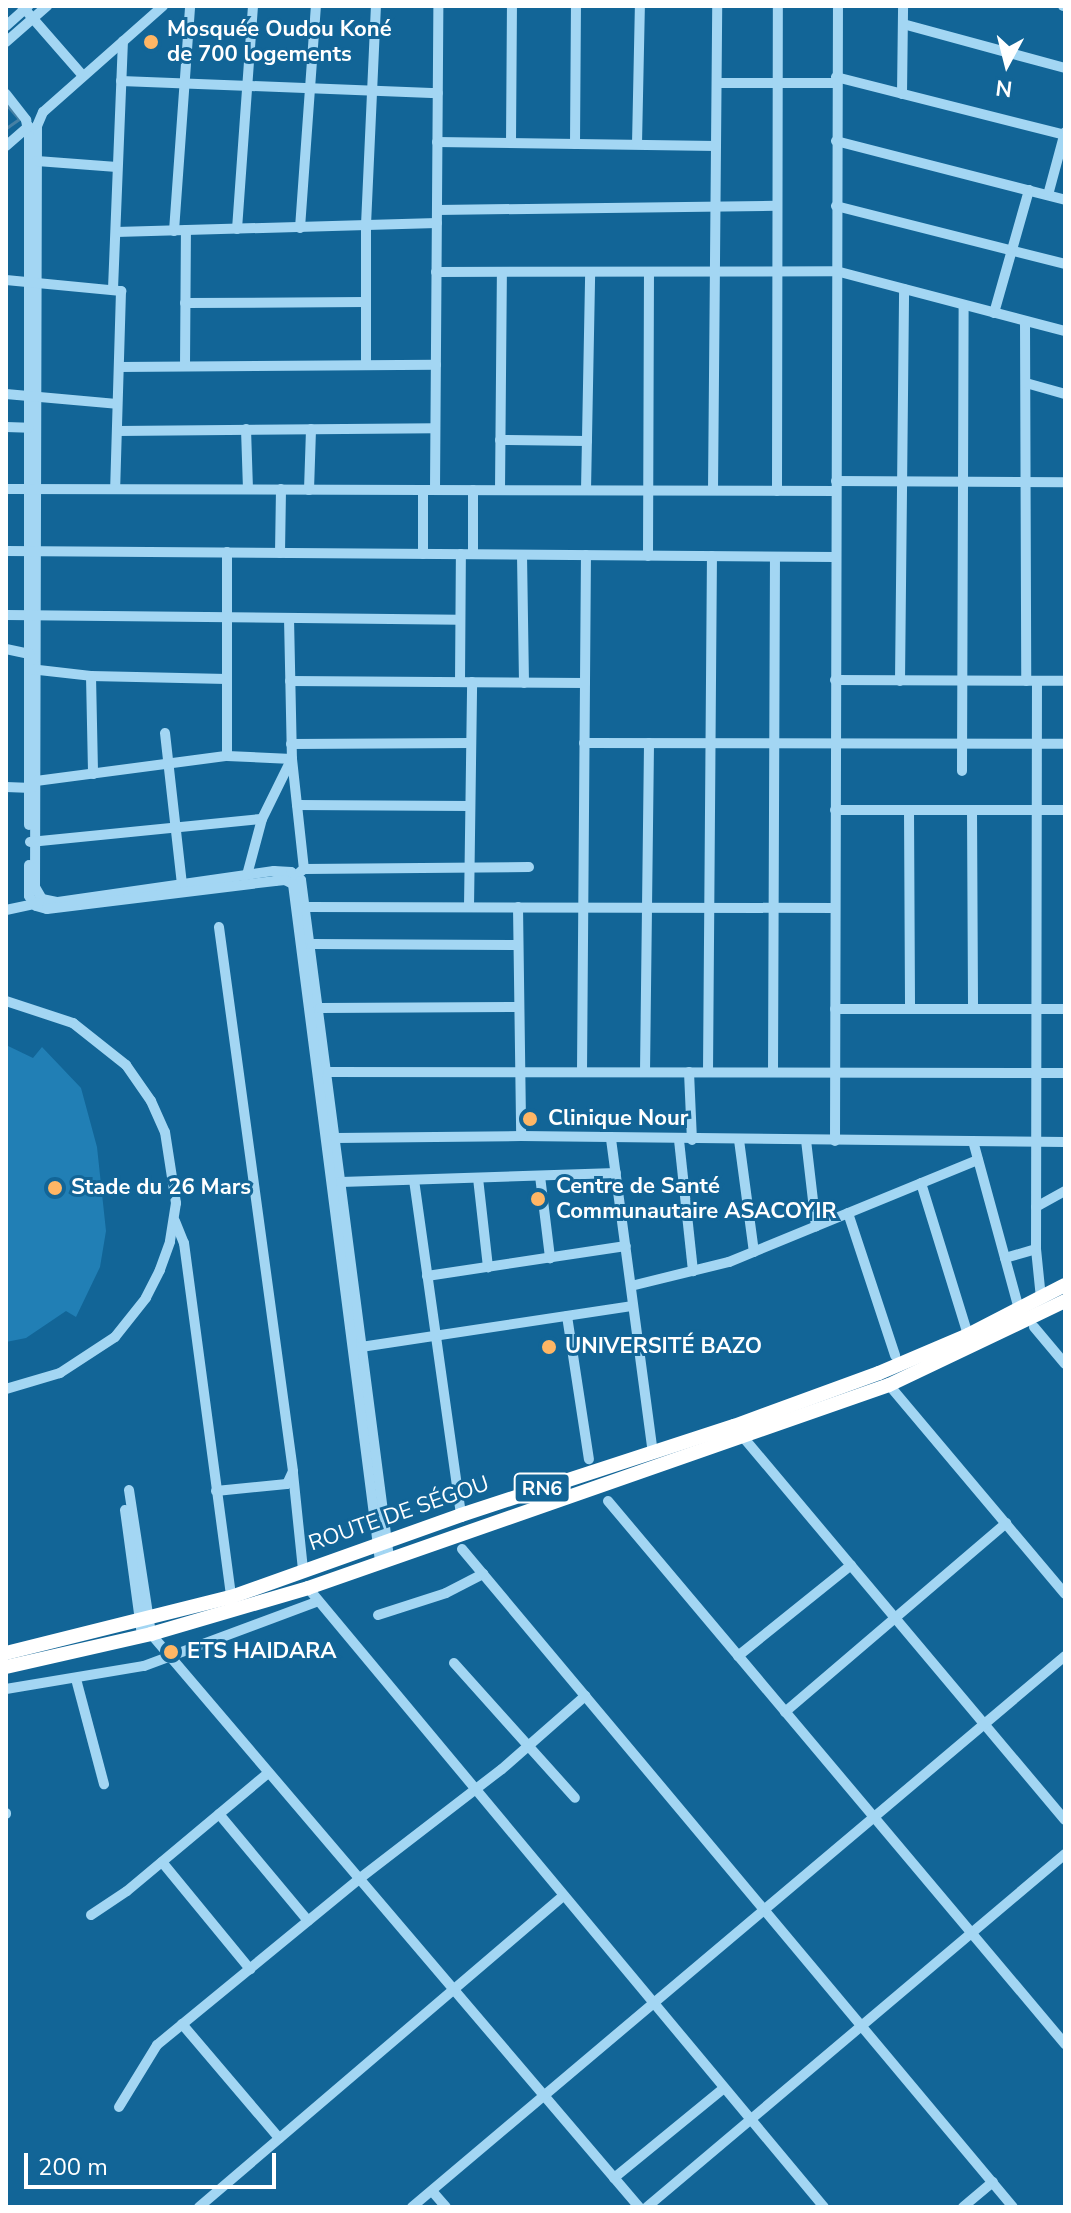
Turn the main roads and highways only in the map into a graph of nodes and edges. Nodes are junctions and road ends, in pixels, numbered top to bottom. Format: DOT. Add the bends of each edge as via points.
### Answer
graph roads {
  1 [pos="1065,1285"];
  2 [pos="1065,1301"];
  3 [pos="233,1604"];
  4 [pos="145,1627"];
  5 [pos="6,1653"];
  6 [pos="6,1667"];
  1 -- 3 [label="highway, ROUTE DE SÉGOU / RN6" via="865,1379 303,1570"];
  2 -- 3 [label="highway, ROUTE DE SÉGOU / RN6" via="889,1385 308,1588"];
  3 -- 4 [label="highway, ROUTE DE SÉGOU / RN6"];
  4 -- 5 [label="highway, ROUTE DE SÉGOU / RN6"];
  4 -- 6 [label="highway, ROUTE DE SÉGOU / RN6"];
}
